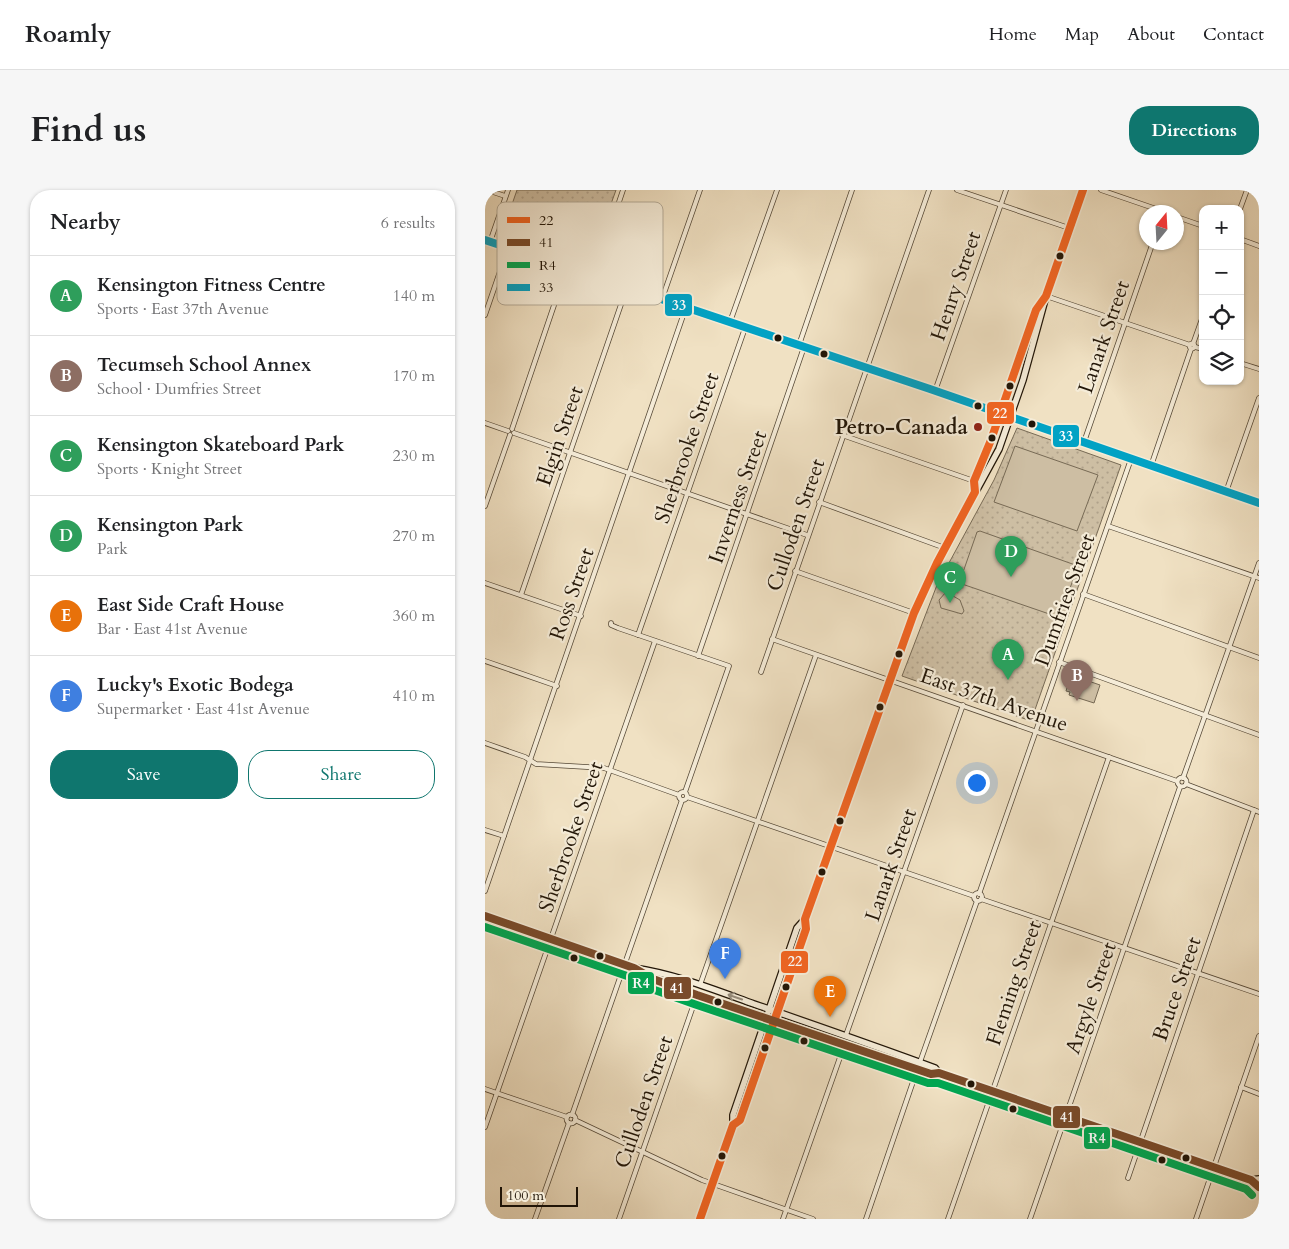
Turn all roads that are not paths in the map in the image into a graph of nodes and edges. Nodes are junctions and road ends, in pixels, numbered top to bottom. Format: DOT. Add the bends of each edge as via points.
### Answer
graph roads {
  1 [pos="487,190"];
  2 [pos="508,190"];
  3 [pos="623,190"];
  4 [pos="700,190"];
  5 [pos="777,190"];
  6 [pos="852,190"];
  7 [pos="929,190"];
  8 [pos="957,190"];
  9 [pos="1006,190"];
  10 [pos="1083,190"];
  11 [pos="1101,190"];
  12 [pos="1247,190"];
  13 [pos="505,196"];
  14 [pos="503,202"];
  15 [pos="619,202"];
  16 [pos="1001,204"];
  17 [pos="1144,205"];
  18 [pos="1242,205"];
  19 [pos="497,216"];
  20 [pos="1184,219"];
  21 [pos="1199,225"];
  22 [pos="1069,228"];
  23 [pos="1244,240"];
  24 [pos="487,241"];
  25 [pos="1259,246"];
  26 [pos="1150,250"];
  27 [pos="497,280"];
  28 [pos="663,296"];
  29 [pos="1046,296"];
  30 [pos="663,299"];
  31 [pos="554,305"];
  32 [pos="621,305"];
  33 [pos="686,307"];
  34 [pos="485,315"];
  35 [pos="730,322"];
  36 [pos="1124,322"];
  37 [pos="1199,327"];
  38 [pos="745,328"];
  39 [pos="801,346"];
  40 [pos="1192,346"];
  41 [pos="1199,349"];
  42 [pos="1244,364"];
  43 [pos="866,368"];
  44 [pos="1259,369"];
  45 [pos="935,391"];
  46 [pos="1259,398"];
  47 [pos="1001,414"];
  48 [pos="1011,417"];
  49 [pos="485,423"];
  50 [pos="511,432"];
  51 [pos="842,434"];
  52 [pos="1084,442"];
  53 [pos="570,453"];
  54 [pos="1131,459"];
  55 [pos="1151,466"];
  56 [pos="629,473"];
  57 [pos="974,481"];
  58 [pos="975,492"];
  59 [pos="1226,492"];
  60 [pos="687,494"];
  61 [pos="819,502"];
  62 [pos="1259,503"];
  63 [pos="485,506"];
  64 [pos="748,514"];
  65 [pos="1108,526"];
  66 [pos="807,535"];
  67 [pos="945,548"];
  68 [pos="1259,563"];
  69 [pos="795,571"];
  70 [pos="1257,577"];
  71 [pos="485,582"];
  72 [pos="1083,594"];
  73 [pos="521,595"];
  74 [pos="914,613"];
  75 [pos="581,616"];
  76 [pos="611,623"];
  77 [pos="638,635"];
  78 [pos="772,639"];
  79 [pos="655,641"];
  80 [pos="1229,647"];
  81 [pos="816,655"];
  82 [pos="698,656"];
  83 [pos="1259,658"];
  84 [pos="485,661"];
  85 [pos="1059,662"];
  86 [pos="761,672"];
  87 [pos="890,680"];
  88 [pos="557,686"];
  89 [pos="963,705"];
  90 [pos="1206,715"];
  91 [pos="1035,730"];
  92 [pos="1259,735"];
  93 [pos="485,743"];
  94 [pos="1109,757"];
  95 [pos="531,760"];
  96 [pos="610,770"];
  97 [pos="1183,778"];
  98 [pos="1177,781"];
  99 [pos="1186,784"];
  100 [pos="1180,787"];
  101 [pos="685,792"];
  102 [pos="679,795"];
  103 [pos="687,797"];
  104 [pos="682,800"];
  105 [pos="1257,811"];
  106 [pos="757,822"];
  107 [pos="485,830"];
  108 [pos="504,836"];
  109 [pos="831,847"];
  110 [pos="905,872"];
  111 [pos="485,891"];
  112 [pos="979,894"];
  113 [pos="974,896"];
  114 [pos="979,900"];
  115 [pos="485,916"];
  116 [pos="805,919"];
  117 [pos="1051,923"];
  118 [pos="551,939"];
  119 [pos="1124,948"];
  120 [pos="625,965"];
  121 [pos="634,968"];
  122 [pos="1198,973"];
  123 [pos="701,985"];
  124 [pos="1259,994"];
  125 [pos="697,995"];
  126 [pos="769,1009"];
  127 [pos="779,1012"];
  128 [pos="765,1019"];
  129 [pos="775,1022"];
  130 [pos="847,1035"];
  131 [pos="1259,1036"];
  132 [pos="844,1046"];
  133 [pos="920,1062"];
  134 [pos="917,1070"];
  135 [pos="939,1073"];
  136 [pos="1241,1087"];
  137 [pos="485,1089"];
  138 [pos="992,1091"];
  139 [pos="497,1093"];
  140 [pos="1259,1094"];
  141 [pos="572,1115"];
  142 [pos="1066,1116"];
  143 [pos="567,1117"];
  144 [pos="575,1120"];
  145 [pos="569,1123"];
  146 [pos="733,1125"];
  147 [pos="485,1127"];
  148 [pos="1140,1142"];
  149 [pos="642,1152"];
  150 [pos="1213,1167"];
  151 [pos="1128,1178"];
  152 [pos="1259,1179"];
  153 [pos="1251,1180"];
  154 [pos="713,1184"];
  155 [pos="1259,1187"];
  156 [pos="786,1210"];
  157 [pos="535,1219"];
  158 [pos="619,1219"];
  159 [pos="700,1219"];
  160 [pos="783,1219"];
  161 [pos="813,1219"];
  162 [pos="866,1219"];
  163 [pos="948,1219"];
  164 [pos="1030,1219"];
  165 [pos="1195,1219"];
  1 -- 13 [label="street"];
  2 -- 13 [label="street"];
  3 -- 15 [label="street"];
  4 -- 28 [label="street"];
  5 -- 35 [label="street"];
  6 -- 39 [label="street, Inverness Street"];
  7 -- 43 [label="street, Culloden Street"];
  8 -- 16 [label="street"];
  9 -- 16 [label="street, Henry Street"];
  10 -- 22 [label="main road"];
  11 -- 17 [label="street"];
  12 -- 18 [label="street"];
  13 -- 14 [label="street"];
  16 -- 22 [label="street"];
  16 -- 45 [label="street, Henry Street"];
  19 -- 24 [label="street"];
  20 -- 21 [label="street"];
  22 -- 29 [label="main road"];
  23 -- 25 [label="street"];
  26 -- 36 [label="street, Lanark Street"];
  27 -- 34 [label="street"];
  29 -- 36 [label="street"];
  29 -- 47 [label="main road" via="1036,310"];
  29 -- 48 [label="main road"];
  30 -- 33 [label="street"];
  31 -- 50 [label="street"];
  32 -- 53 [label="street, Elgin Street"];
  33 -- 35 [label="street"];
  33 -- 56 [label="street, Ross Street"];
  35 -- 38 [label="street"];
  36 -- 40 [label="street"];
  36 -- 52 [label="street, Lanark Street"];
  37 -- 40 [label="street"];
  38 -- 39 [label="street"];
  38 -- 60 [label="street, Sherbrooke Street"];
  39 -- 43 [label="street"];
  39 -- 64 [label="street, Inverness Street"];
  40 -- 41 [label="street"];
  40 -- 55 [label="street"];
  42 -- 44 [label="street"];
  43 -- 45 [label="street"];
  43 -- 51 [label="street, Culloden Street"];
  45 -- 47 [label="street"];
  46 -- 59 [label="street"];
  47 -- 48 [label="street"];
  47 -- 57 [label="main road"];
  48 -- 52 [label="street"];
  48 -- 58 [label="main road" via="994,461"];
  49 -- 50 [label="street"];
  50 -- 53 [label="street"];
  50 -- 63 [label="street"];
  51 -- 57 [label="street"];
  51 -- 61 [label="street, Culloden Street"];
  52 -- 54 [label="street"];
  53 -- 56 [label="street"];
  53 -- 73 [label="street, Elgin Street"];
  54 -- 55 [label="street"];
  54 -- 65 [label="street, Dumfries Street"];
  55 -- 59 [label="street"];
  56 -- 60 [label="street"];
  56 -- 75 [label="street, Ross Street"];
  57 -- 58 [label="main road"];
  58 -- 67 [label="main road"];
  59 -- 62 [label="street"];
  60 -- 64 [label="street"];
  60 -- 77 [label="street, Sherbrooke Street"];
  61 -- 66 [label="street, Culloden Street"];
  61 -- 67 [label="street"];
  64 -- 66 [label="street"];
  64 -- 82 [label="street, Inverness Street"];
  65 -- 70 [label="street"];
  65 -- 72 [label="street, Dumfries Street"];
  66 -- 69 [label="street, Culloden Street"];
  67 -- 74 [label="main road"];
  68 -- 70 [label="street"];
  69 -- 74 [label="street"];
  69 -- 78 [label="street, Culloden Street"];
  70 -- 80 [label="street"];
  71 -- 73 [label="street"];
  72 -- 80 [label="street"];
  72 -- 85 [label="street, Dumfries Street"];
  73 -- 75 [label="street"];
  74 -- 87 [label="main road"];
  75 -- 88 [label="street, Ross Street"];
  76 -- 77 [label="street"];
  77 -- 79 [label="street"];
  78 -- 81 [label="street, East 37th Avenue"];
  78 -- 86 [label="street, Culloden Street"];
  79 -- 82 [label="street"];
  79 -- 96 [label="street, Sherbrooke Street"];
  80 -- 83 [label="street"];
  80 -- 90 [label="street"];
  81 -- 87 [label="street, East 37th Avenue"];
  81 -- 106 [label="street"];
  82 -- 101 [label="street" via="729,666"];
  84 -- 88 [label="street"];
  85 -- 90 [label="street"];
  85 -- 91 [label="street, Dumfries Street"];
  87 -- 89 [label="street, East 37th Avenue"];
  87 -- 109 [label="main road"];
  88 -- 95 [label="street, Ross Street"];
  89 -- 91 [label="street, East 37th Avenue"];
  89 -- 110 [label="street, Lanark Street"];
  90 -- 92 [label="street"];
  90 -- 97 [label="street"];
  91 -- 94 [label="street, East 37th Avenue"];
  91 -- 112 [label="street, Dumfries Street"];
  93 -- 95 [label="street"];
  94 -- 98 [label="street, East 37th Avenue"];
  94 -- 117 [label="street, Fleming Street"];
  95 -- 96 [label="street" via="536,764"];
  95 -- 108 [label="street, Ross Street"];
  96 -- 102 [label="street"];
  96 -- 118 [label="street, Sherbrooke Street"];
  97 -- 98 [label="street"];
  97 -- 99 [label="street"];
  98 -- 100 [label="street"];
  99 -- 100 [label="street"];
  99 -- 105 [label="street"];
  100 -- 119 [label="street, Argyle Street"];
  101 -- 102 [label="street"];
  101 -- 103 [label="street"];
  102 -- 104 [label="street"];
  103 -- 104 [label="street"];
  103 -- 106 [label="street"];
  104 -- 120 [label="street"];
  105 -- 122 [label="street, Bruce Street"];
  106 -- 109 [label="street"];
  106 -- 123 [label="street"];
  107 -- 108 [label="street"];
  108 -- 111 [label="street, Ross Street"];
  109 -- 110 [label="street"];
  109 -- 116 [label="main road"];
  110 -- 113 [label="street"];
  110 -- 130 [label="street, Lanark Street"];
  112 -- 113 [label="street"];
  112 -- 114 [label="street"];
  113 -- 114 [label="street"];
  114 -- 117 [label="street"];
  114 -- 133 [label="street"];
  115 -- 118 [label="main road"];
  116 -- 126 [label="main road" via="797,928"];
  116 -- 127 [label="main road" via="806,929"];
  117 -- 119 [label="street"];
  117 -- 138 [label="street, Fleming Street"];
  118 -- 120 [label="main road"];
  118 -- 139 [label="street, Sherbrooke Street"];
  119 -- 122 [label="street"];
  119 -- 142 [label="street, Argyle Street"];
  120 -- 121 [label="main road"];
  120 -- 141 [label="street"];
  121 -- 123 [label="main road"];
  121 -- 125 [label="main road" via="653,979"];
  122 -- 124 [label="street"];
  122 -- 148 [label="street, Bruce Street"];
  126 -- 123 [label="main road, one-way"];
  125 -- 128 [label="main road"];
  125 -- 149 [label="street, Culloden Street"];
  126 -- 127 [label="main road"];
  126 -- 128 [label="main road"];
  127 -- 129 [label="main road"];
  127 -- 130 [label="main road"];
  128 -- 129 [label="main road"];
  128 -- 146 [label="main road" via="733,1115"];
  129 -- 132 [label="main road"];
  129 -- 146 [label="main road" via="740,1120"];
  130 -- 133 [label="main road"];
  131 -- 136 [label="street"];
  132 -- 134 [label="main road"];
  132 -- 156 [label="street"];
  133 -- 135 [label="main road"];
  134 -- 135 [label="main road"];
  134 -- 162 [label="street"];
  135 -- 138 [label="main road"];
  136 -- 140 [label="street"];
  136 -- 150 [label="street"];
  137 -- 139 [label="street"];
  138 -- 142 [label="main road"];
  138 -- 163 [label="street, Fleming Street"];
  139 -- 143 [label="street"];
  139 -- 147 [label="street, Sherbrooke Street"];
  141 -- 143 [label="street"];
  141 -- 144 [label="street"];
  142 -- 148 [label="main road"];
  142 -- 164 [label="street, Argyle Street"];
  143 -- 145 [label="street"];
  144 -- 145 [label="street"];
  144 -- 149 [label="street"];
  145 -- 157 [label="street"];
  146 -- 154 [label="main road"];
  148 -- 150 [label="main road"];
  148 -- 151 [label="street, Bruce Street"];
  149 -- 154 [label="street"];
  149 -- 158 [label="street, Culloden Street"];
  150 -- 153 [label="main road"];
  150 -- 165 [label="street"];
  152 -- 153 [label="main road"];
  153 -- 155 [label="main road"];
  154 -- 156 [label="street"];
  154 -- 159 [label="main road"];
  156 -- 160 [label="street"];
  156 -- 161 [label="street"];
}
